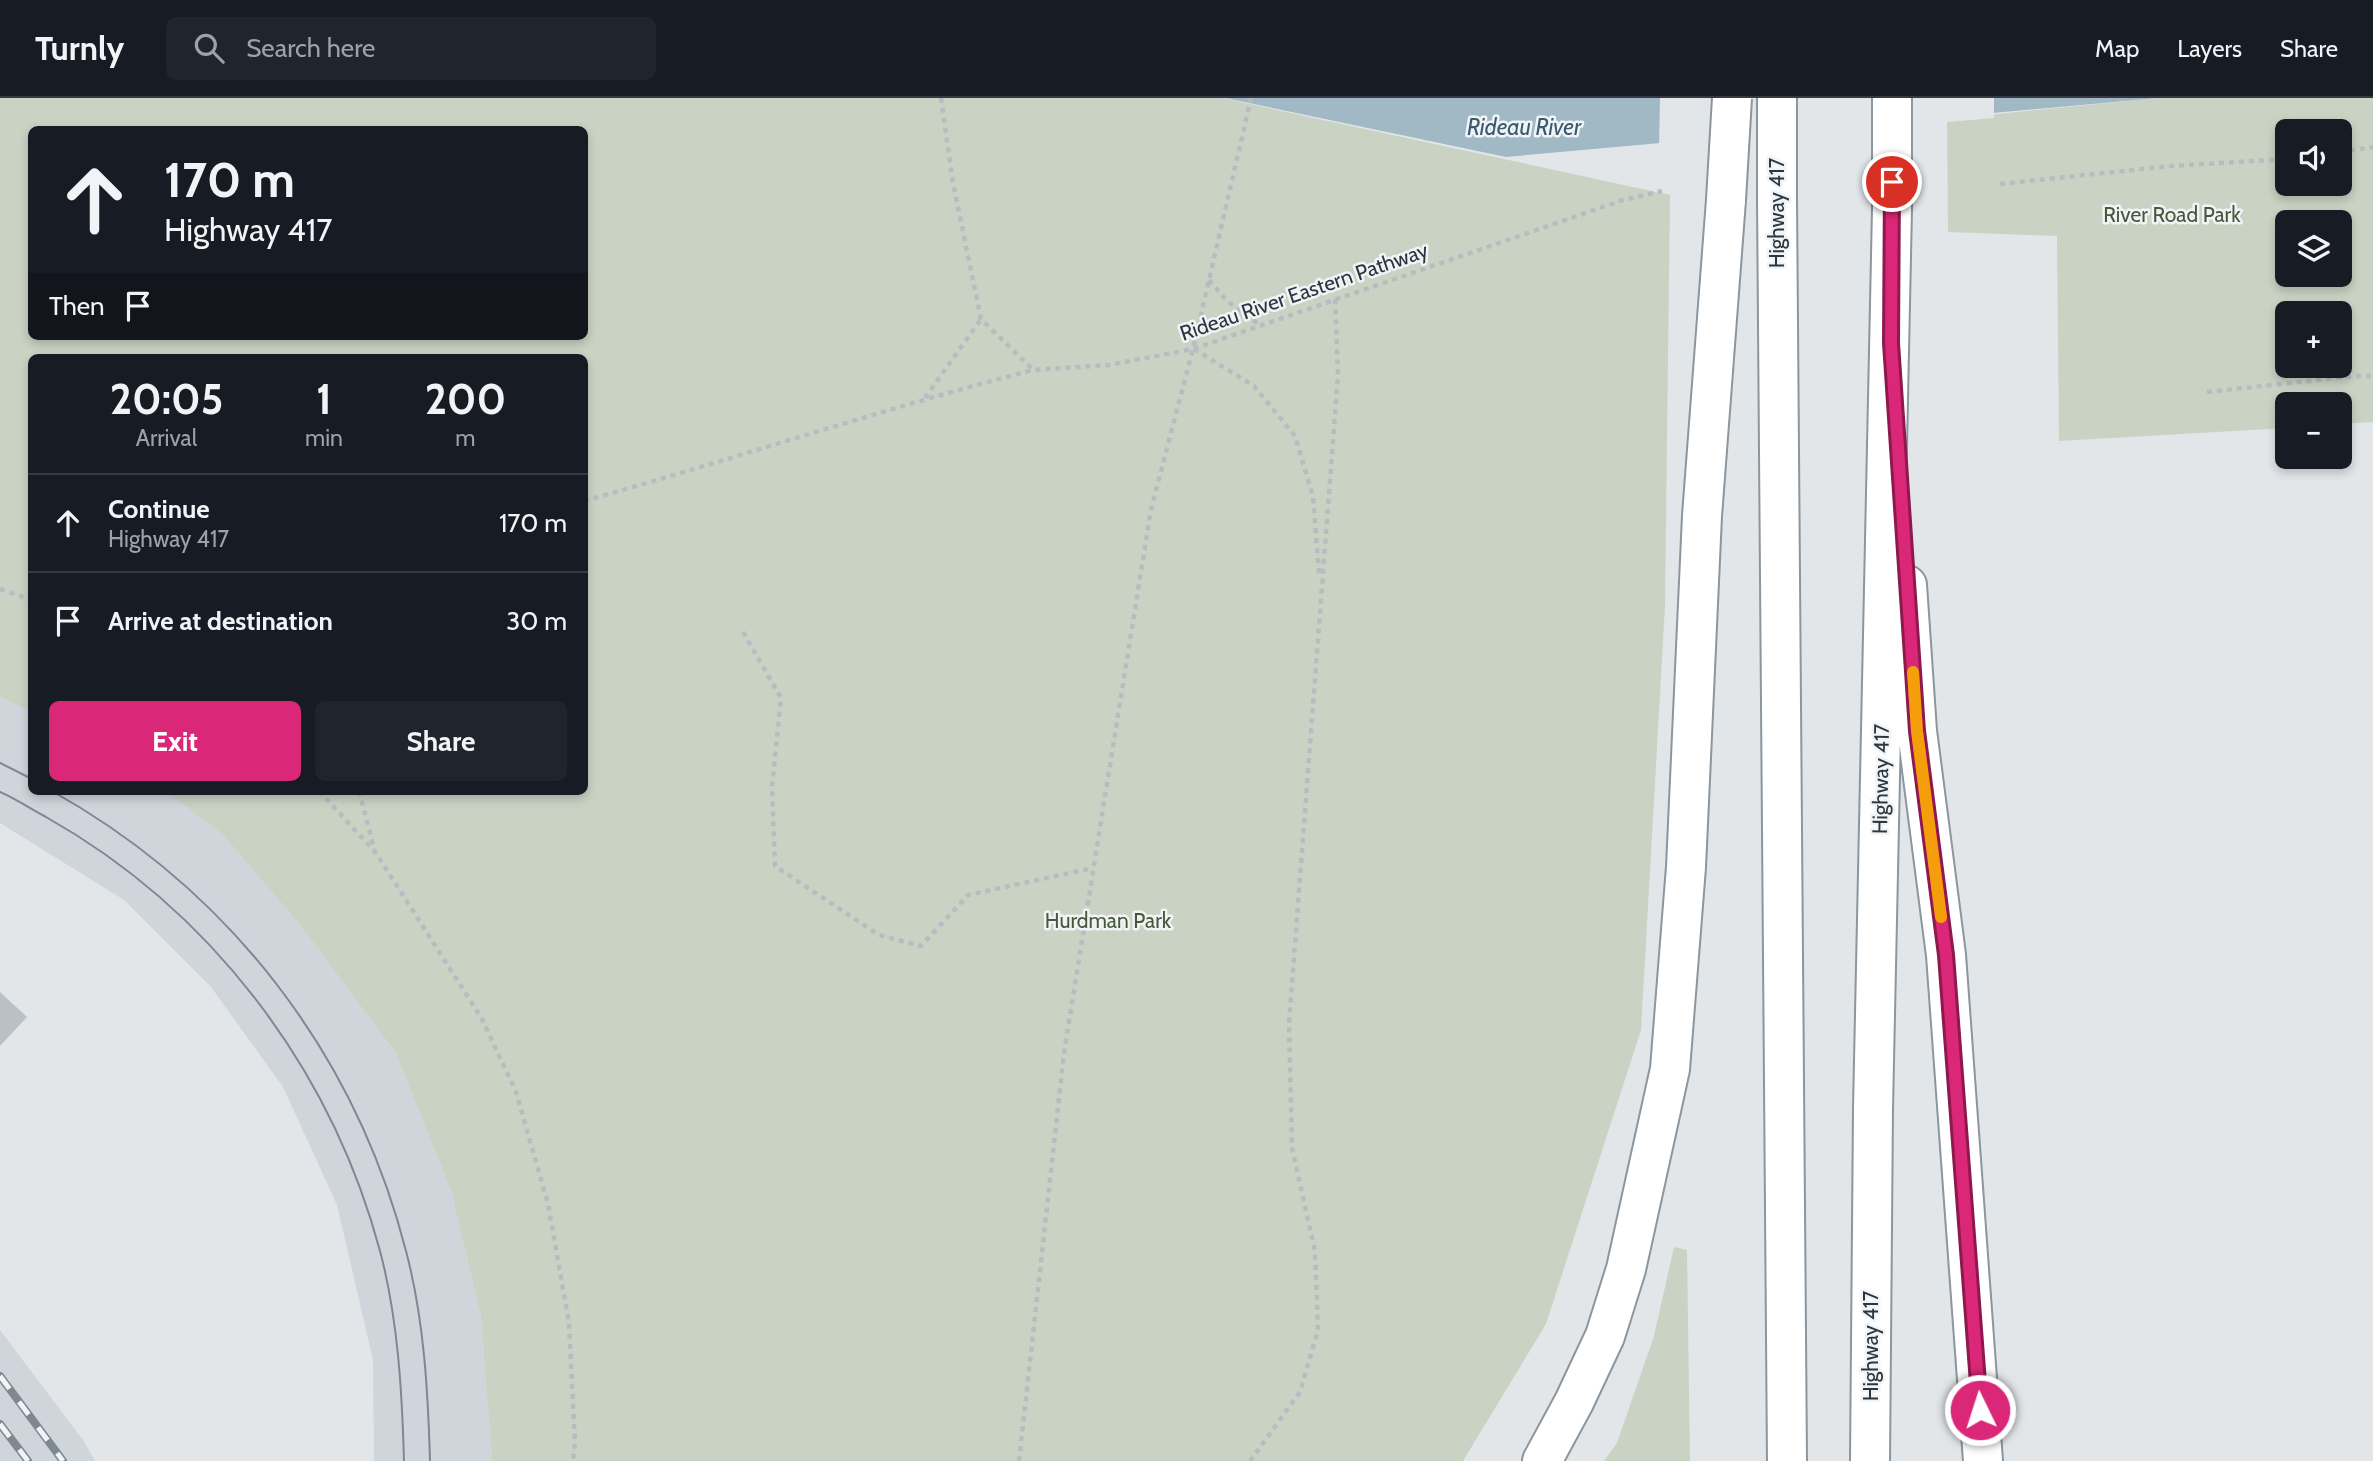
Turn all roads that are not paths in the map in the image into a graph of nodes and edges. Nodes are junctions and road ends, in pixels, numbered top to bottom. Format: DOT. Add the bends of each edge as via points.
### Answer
graph roads {
  1 [pos="1732,98"];
  2 [pos="1777,98"];
  3 [pos="1892,98"];
  4 [pos="1891,343"];
  5 [pos="1542,1461"];
  6 [pos="1787,1461"];
  7 [pos="1870,1461"];
  8 [pos="1983,1461"];
  1 -- 5 [label="highway, bridge" via="1670,1069 1626,1269 1605,1336"];
  2 -- 6 [label="highway, Highway 417, bridge"];
  3 -- 4 [label="highway, Highway 417, bridge"];
  4 -- 7 [label="highway, Highway 417" via="1873,1110"];
  4 -- 8 [label="highway" via="1917,731 1946,955"];
}
